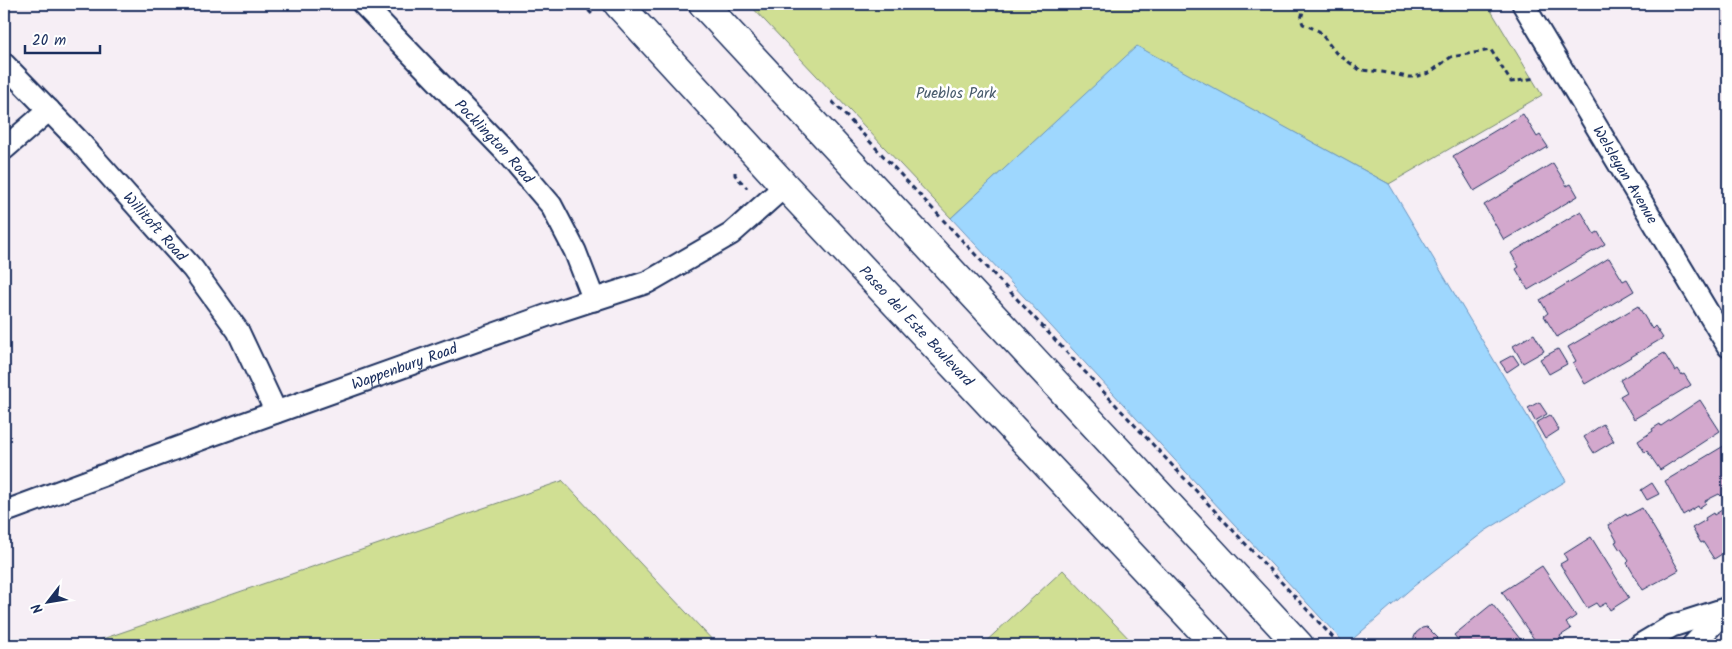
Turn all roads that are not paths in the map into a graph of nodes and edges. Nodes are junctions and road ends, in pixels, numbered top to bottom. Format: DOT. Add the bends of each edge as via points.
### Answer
graph roads {
  1 [pos="363,4"];
  2 [pos="618,4"];
  3 [pos="703,4"];
  4 [pos="1523,4"];
  5 [pos="4,64"];
  6 [pos="48,110"];
  7 [pos="4,149"];
  8 [pos="784,186"];
  9 [pos="594,300"];
  10 [pos="1728,346"];
  11 [pos="276,412"];
  12 [pos="4,512"];
  13 [pos="1216,645"];
  14 [pos="1298,645"];
  15 [pos="1640,645"];
  16 [pos="1693,645"];
  1 -- 9 [label="street, Pocklington Road" via="504,150 551,204 575,251"];
  2 -- 8 [label="main road, Paseo del Este Boulevard"];
  3 -- 14 [label="main road"];
  4 -- 10 [label="street, Welsleyan Avenue"];
  5 -- 6 [label="street, Willitoft Road"];
  6 -- 7 [label="street"];
  6 -- 11 [label="street, Willitoft Road" via="193,269 238,331"];
  8 -- 9 [label="street, Wappenbury Road" via="731,234 648,282"];
  8 -- 13 [label="main road, Paseo del Este Boulevard"];
  9 -- 11 [label="street, Wappenbury Road"];
  11 -- 12 [label="street, Wappenbury Road"];
  15 -- 16 [label="street" via="1672,626 1728,608"];
}
